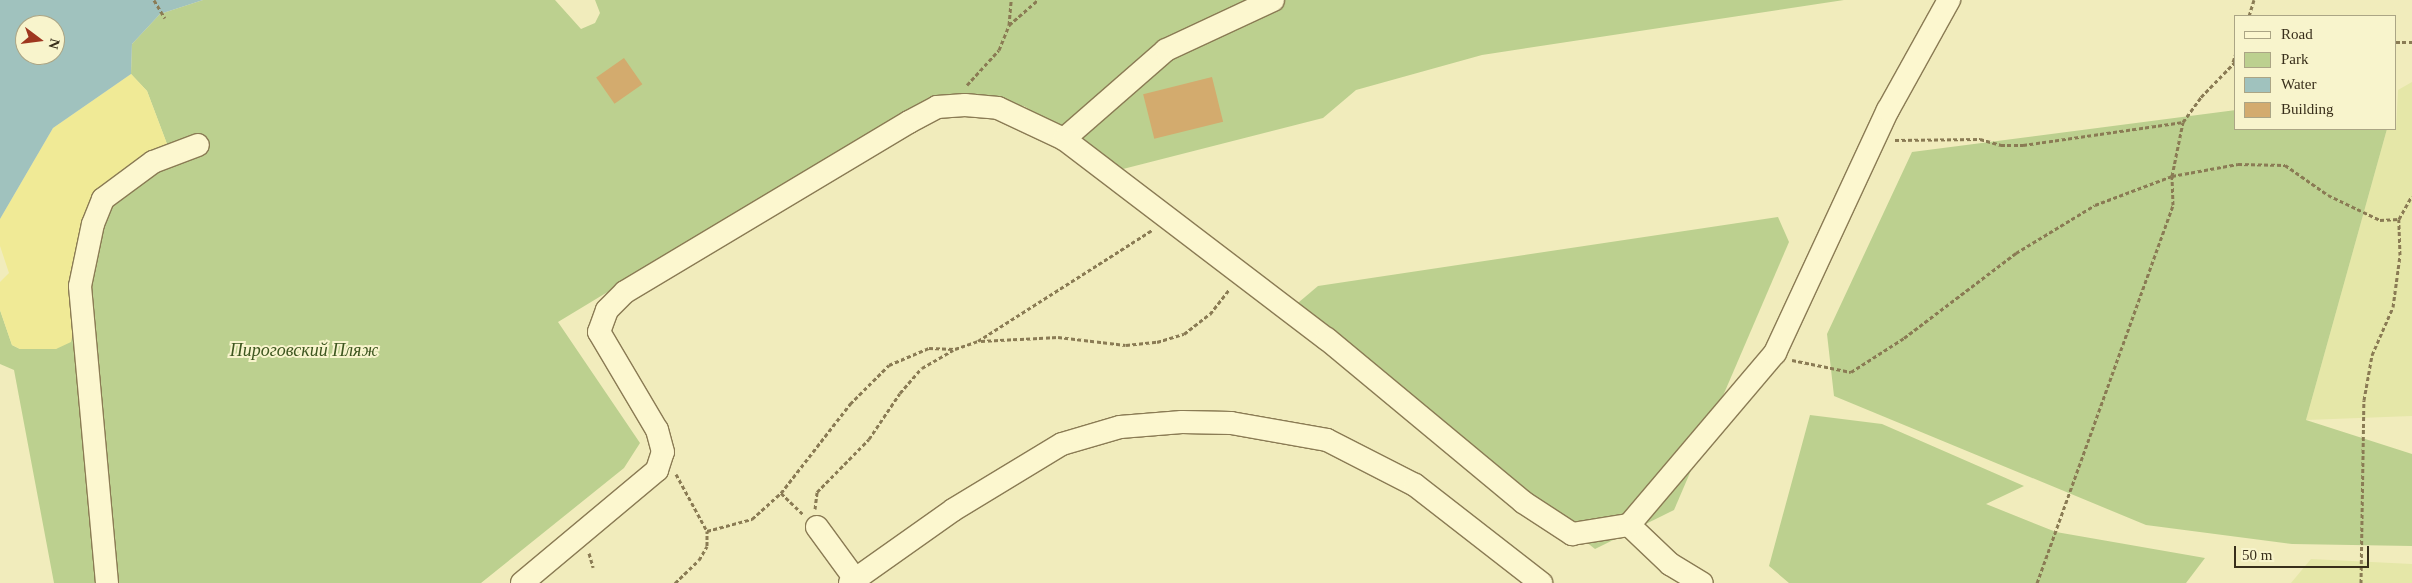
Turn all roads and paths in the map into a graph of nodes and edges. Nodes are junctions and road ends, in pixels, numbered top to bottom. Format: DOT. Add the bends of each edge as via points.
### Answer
graph roads {
  1 [pos="154,0"];
  2 [pos="1011,0"];
  3 [pos="1038,0"];
  4 [pos="1273,0"];
  5 [pos="1949,0"];
  6 [pos="2254,0"];
  7 [pos="2249,15"];
  8 [pos="165,18"];
  9 [pos="1009,25"];
  10 [pos="2397,42"];
  11 [pos="2412,42"];
  12 [pos="2234,62"];
  13 [pos="936,107"];
  14 [pos="2183,122"];
  15 [pos="1064,139"];
  16 [pos="1874,139"];
  17 [pos="198,145"];
  18 [pos="2172,176"];
  19 [pos="2412,196"];
  20 [pos="1168,219"];
  21 [pos="2399,219"];
  22 [pos="1242,274"];
  23 [pos="978,341"];
  24 [pos="955,349"];
  25 [pos="1775,354"];
  26 [pos="663,452"];
  27 [pos="781,493"];
  28 [pos="1629,525"];
  29 [pos="817,527"];
  30 [pos="707,531"];
  31 [pos="853,581"];
  32 [pos="107,583"];
  33 [pos="522,583"];
  34 [pos="675,583"];
  35 [pos="1541,583"];
  36 [pos="1702,583"];
  37 [pos="2037,583"];
  38 [pos="2362,583"];
  1 -- 8 [label="path"];
  2 -- 9 [label="path"];
  3 -- 9 [label="path"];
  4 -- 15 [label="street" via="1166,50"];
  5 -- 16 [label="street" via="1908,70"];
  6 -- 7 [label="path"];
  9 -- 13 [label="path" via="999,50 986,67"];
  10 -- 11 [label="path"];
  12 -- 14 [label="path"];
  13 -- 15 [label="street" via="965,104 998,108"];
  13 -- 26 [label="street" via="625,292 607,310 599,332 657,430"];
  14 -- 16 [label="path" via="2024,145 1971,139"];
  14 -- 18 [label="path"];
  15 -- 20 [label="street"];
  16 -- 25 [label="street"];
  17 -- 32 [label="street" via="153,162 103,199 93,224 80,286"];
  18 -- 21 [label="path" via="2238,164 2285,164 2328,195 2380,220"];
  18 -- 25 [label="path" via="2095,205 2016,253 1904,338 1851,372 1803,364"];
  18 -- 37 [label="path" via="2173,205"];
  19 -- 21 [label="path"];
  20 -- 22 [label="street"];
  20 -- 23 [label="path"];
  21 -- 38 [label="path" via="2400,255 2393,307 2372,356 2364,400"];
  22 -- 23 [label="path" via="1203,319 1184,334 1157,342 1126,344 1058,337"];
  22 -- 28 [label="street" via="1327,340 1459,452 1572,534"];
  23 -- 24 [label="path"];
  24 -- 27 [label="path" via="928,348 889,365 850,404"];
  24 -- 29 [label="path" via="922,368 869,439 817,492"];
  25 -- 28 [label="street"];
  26 -- 30 [label="path"];
  26 -- 33 [label="street" via="656,470"];
  27 -- 29 [label="path"];
  27 -- 30 [label="path" via="752,519"];
  28 -- 36 [label="street" via="1670,564"];
  29 -- 31 [label="street"];
  30 -- 34 [label="path" via="707,546 699,560"];
  31 -- 35 [label="street" via="953,510 1062,444 1120,427 1182,422 1231,423 1327,440 1415,485"];
}
